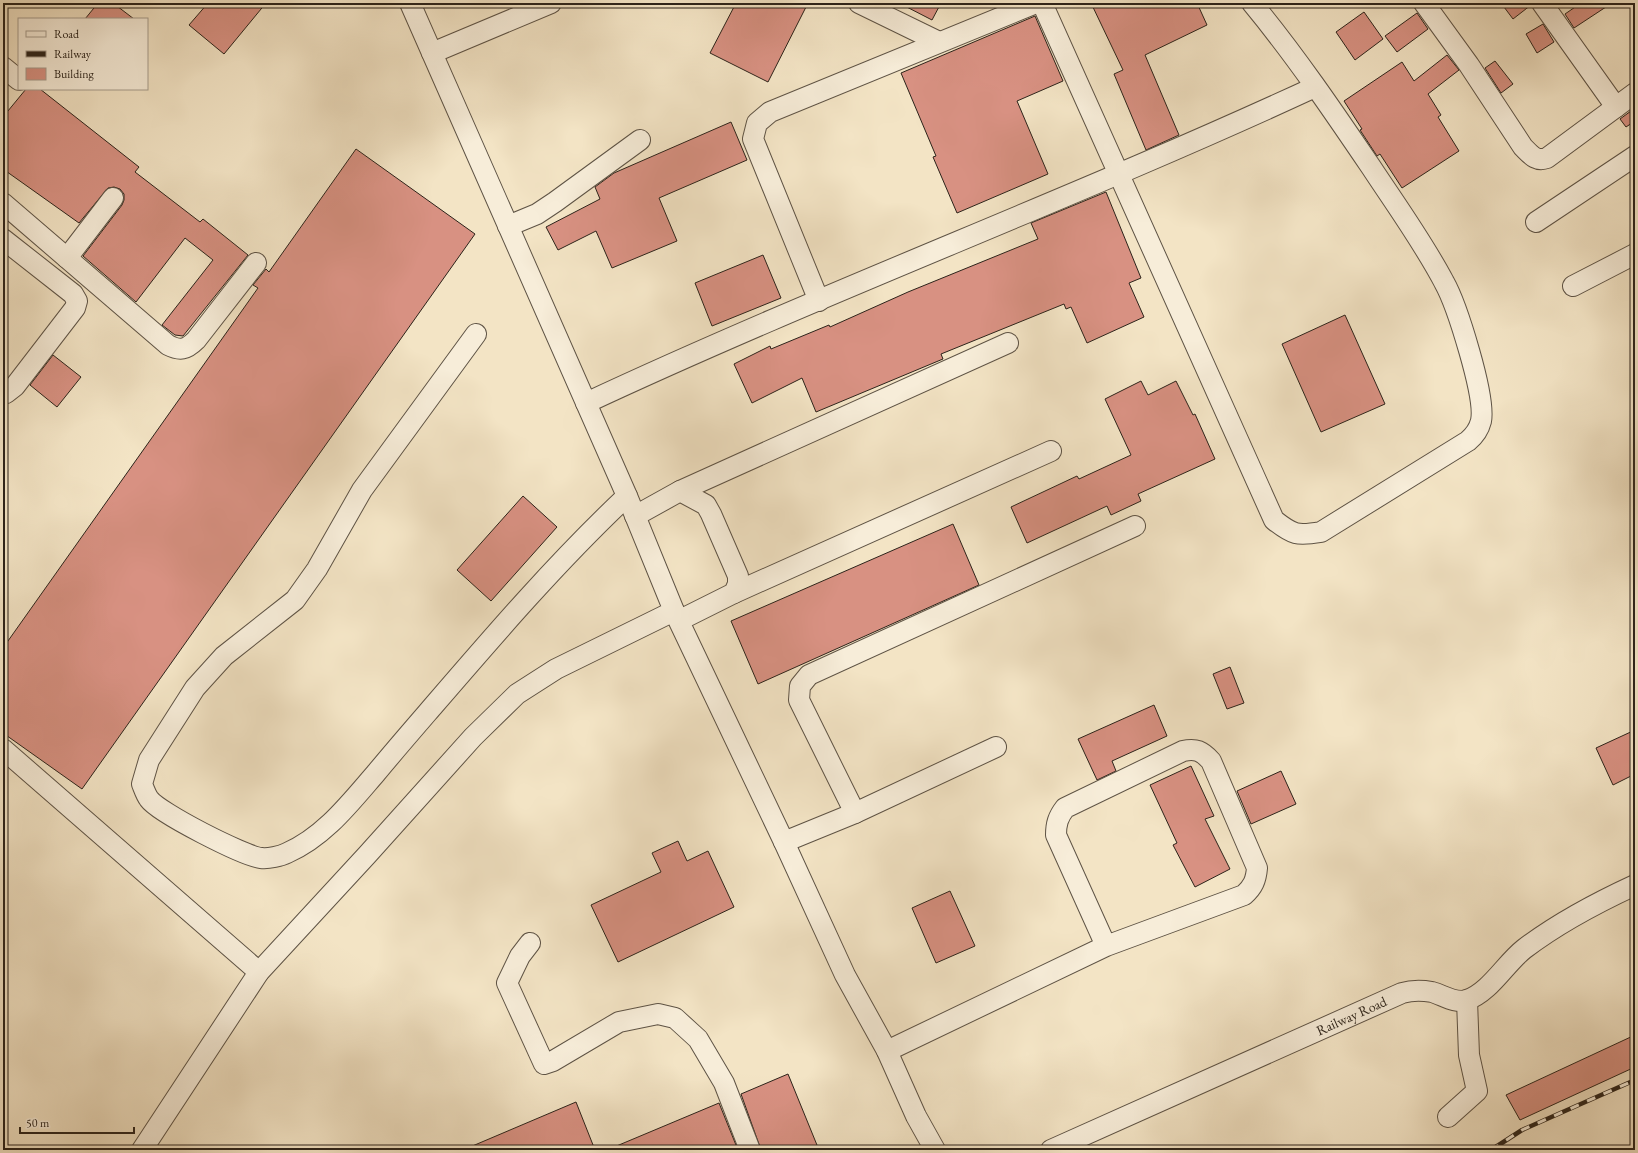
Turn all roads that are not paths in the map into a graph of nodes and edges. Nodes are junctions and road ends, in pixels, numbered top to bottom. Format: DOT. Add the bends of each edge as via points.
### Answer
graph roads {
  1 [pos="551,3"];
  2 [pos="859,3"];
  3 [pos="1036,3"];
  4 [pos="1042,3"];
  5 [pos="1252,3"];
  6 [pos="1424,3"];
  7 [pos="1542,3"];
  8 [pos="417,6"];
  9 [pos="939,42"];
  10 [pos="432,53"];
  11 [pos="3,67"];
  12 [pos="18,79"];
  13 [pos="1315,87"];
  14 [pos="1635,93"];
  15 [pos="1616,107"];
  16 [pos="640,140"];
  17 [pos="1635,156"];
  18 [pos="1118,175"];
  19 [pos="113,198"];
  20 [pos="3,203"];
  21 [pos="1536,222"];
  22 [pos="508,226"];
  23 [pos="3,239"];
  24 [pos="1635,254"];
  25 [pos="67,258"];
  26 [pos="256,262"];
  27 [pos="1573,286"];
  28 [pos="819,301"];
  29 [pos="476,334"];
  30 [pos="1008,343"];
  31 [pos="3,392"];
  32 [pos="586,403"];
  33 [pos="1051,451"];
  34 [pos="680,491"];
  35 [pos="627,496"];
  36 [pos="635,516"];
  37 [pos="1135,526"];
  38 [pos="734,593"];
  39 [pos="677,616"];
  40 [pos="996,747"];
  41 [pos="3,749"];
  42 [pos="855,813"];
  43 [pos="784,842"];
  44 [pos="1635,885"];
  45 [pos="530,943"];
  46 [pos="1106,946"];
  47 [pos="259,972"];
  48 [pos="1467,1000"];
  49 [pos="886,1051"];
  50 [pos="1448,1117"];
  51 [pos="142,1150"];
  52 [pos="750,1150"];
  53 [pos="935,1150"];
  54 [pos="1051,1150"];
  1 -- 10 [label="street"];
  2 -- 9 [label="street"];
  3 -- 9 [label="street"];
  4 -- 18 [label="street"];
  5 -- 13 [label="street"];
  6 -- 15 [label="street" via="1523,147 1534,158 1547,158"];
  7 -- 15 [label="street"];
  8 -- 10 [label="street"];
  9 -- 28 [label="street" via="770,112 757,123 753,139"];
  10 -- 22 [label="street"];
  11 -- 12 [label="street"];
  13 -- 18 [label="street"];
  13 -- 18 [label="street" via="1417,236 1445,283 1466,339 1482,410 1481,422 1468,441 1321,532 1301,535 1288,531 1274,520"];
  14 -- 15 [label="street"];
  16 -- 22 [label="street" via="537,214"];
  17 -- 21 [label="street"];
  18 -- 28 [label="street"];
  19 -- 25 [label="street"];
  20 -- 25 [label="street"];
  22 -- 32 [label="street"];
  23 -- 31 [label="street" via="73,294 77,301 75,308 15,386 6,393"];
  24 -- 27 [label="street"];
  25 -- 26 [label="street" via="168,345 178,350 188,348 196,340"];
  28 -- 32 [label="street" via="678,360"];
  29 -- 35 [label="street" via="362,490 317,569 295,600 224,656 195,688 149,760 142,784 150,800 175,818 212,838 262,858 286,854 301,846 318,834 354,799 555,568 586,534"];
  30 -- 34 [label="street"];
  32 -- 35 [label="street"];
  33 -- 38 [label="street"];
  34 -- 36 [label="street"];
  34 -- 38 [label="street" via="706,505 711,514 738,576"];
  35 -- 36 [label="street"];
  36 -- 39 [label="street"];
  37 -- 42 [label="street" via="809,675 800,686 798,700"];
  38 -- 39 [label="street"];
  39 -- 43 [label="street"];
  39 -- 47 [label="street" via="556,669 517,694 472,737"];
  40 -- 42 [label="street"];
  41 -- 47 [label="street"];
  42 -- 43 [label="street"];
  43 -- 49 [label="street" via="845,975"];
  44 -- 48 [label="street" via="1596,903 1549,931 1522,951 1477,996"];
  45 -- 52 [label="street" via="520,956 507,983 544,1064 619,1022 658,1014 675,1018 698,1039 724,1083"];
  46 -- 46 [label="street" via="1244,895 1251,889 1257,868 1211,761 1204,753 1193,749 1183,751 1065,808 1059,815 1056,835"];
  46 -- 49 [label="street"];
  47 -- 51 [label="street"];
  48 -- 50 [label="street" via="1469,1055 1477,1091"];
  48 -- 54 [label="street, Railway Road" via="1449,999 1433,992 1415,990 1402,993"];
  49 -- 53 [label="street"];
}
